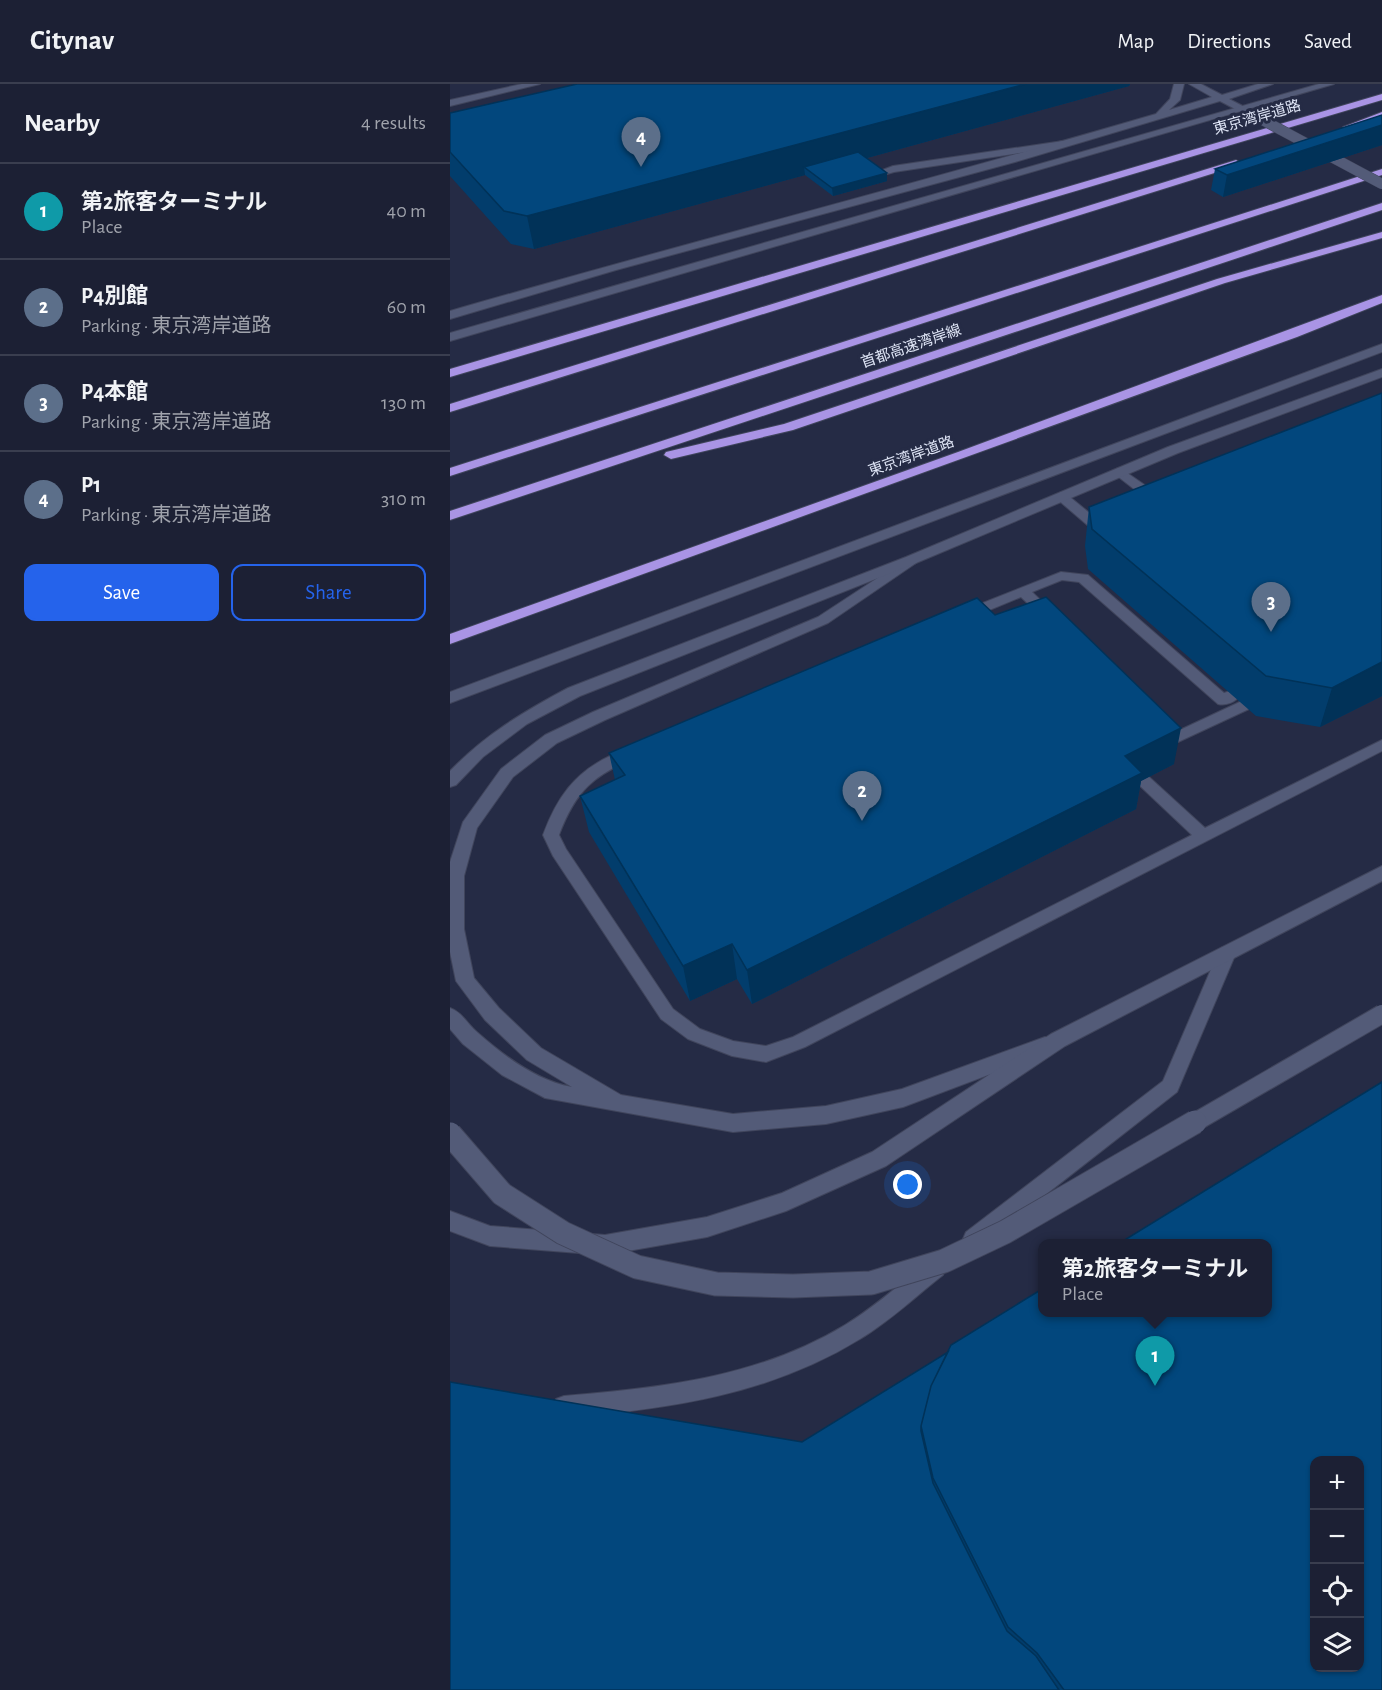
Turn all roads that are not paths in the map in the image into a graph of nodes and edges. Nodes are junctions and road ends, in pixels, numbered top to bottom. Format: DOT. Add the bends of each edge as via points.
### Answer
graph roads {
  1 [pos="535,84"];
  2 [pos="1179,84"];
  3 [pos="1194,84"];
  4 [pos="1268,84"];
  5 [pos="1329,84"];
  6 [pos="1382,97"];
  7 [pos="1221,98"];
  8 [pos="450,103"];
  9 [pos="1243,109"];
  10 [pos="1382,115"];
  11 [pos="1151,118"];
  12 [pos="1338,130"];
  13 [pos="1317,137"];
  14 [pos="1063,144"];
  15 [pos="1285,148"];
  16 [pos="1251,158"];
  17 [pos="1382,172"];
  18 [pos="877,174"];
  19 [pos="1382,184"];
  20 [pos="1382,207"];
  21 [pos="1382,235"];
  22 [pos="1382,299"];
  23 [pos="450,315"];
  24 [pos="450,337"];
  25 [pos="1382,348"];
  26 [pos="450,373"];
  27 [pos="1382,373"];
  28 [pos="450,408"];
  29 [pos="450,472"];
  30 [pos="1120,472"];
  31 [pos="539,486"];
  32 [pos="1061,496"];
  33 [pos="1164,505"];
  34 [pos="450,516"];
  35 [pos="1110,537"];
  36 [pos="911,560"];
  37 [pos="1023,591"];
  38 [pos="947,622"];
  39 [pos="1057,624"];
  40 [pos="450,639"];
  41 [pos="450,698"];
  42 [pos="1152,712"];
  43 [pos="1382,745"];
  44 [pos="643,767"];
  45 [pos="1143,780"];
  46 [pos="450,781"];
  47 [pos="1203,836"];
  48 [pos="1382,873"];
  49 [pos="1227,953"];
  50 [pos="1382,1014"];
  51 [pos="450,1016"];
  52 [pos="1058,1040"];
  53 [pos="615,1102"];
  54 [pos="450,1134"];
  55 [pos="450,1221"];
  56 [pos="549,1408"];
  1 -- 8 [label="street"];
  2 -- 11 [label="street" via="1168,109"];
  3 -- 7 [label="street"];
  4 -- 7 [label="street"];
  5 -- 9 [label="street"];
  6 -- 26 [label="highway, 東京湾岸道路"];
  7 -- 9 [label="street"];
  7 -- 11 [label="street"];
  9 -- 19 [label="street, bridge"];
  9 -- 24 [label="street"];
  10 -- 12 [label="highway"];
  11 -- 14 [label="street"];
  13 -- 15 [label="highway"];
  14 -- 18 [label="lane"];
  14 -- 23 [label="street"];
  16 -- 28 [label="highway"];
  17 -- 29 [label="highway, 首都高速湾岸線"];
  20 -- 31 [label="highway, 首都高速湾岸線"];
  21 -- 31 [label="highway" via="1221,281 788,427"];
  22 -- 40 [label="highway, 東京湾岸道路"];
  25 -- 41 [label="street"];
  27 -- 30 [label="street"];
  30 -- 32 [label="street"];
  30 -- 33 [label="lane"];
  31 -- 34 [label="highway, 首都高速湾岸線"];
  32 -- 35 [label="lane"];
  32 -- 36 [label="street"];
  36 -- 46 [label="street" via="574,692 521,720 477,753"];
  36 -- 53 [label="street" via="823,620 551,739 507,773 469,827 455,876 455,929 465,981 492,1014 534,1054"];
  37 -- 38 [label="lane"];
  37 -- 39 [label="lane"];
  37 -- 42 [label="lane" via="1061,576 1083,578 1223,700 1238,700 1178,737"];
  43 -- 47 [label="lane"];
  44 -- 47 [label="lane" via="637,750 599,766 571,789 551,835 668,1014 693,1034 732,1048 766,1054 798,1042"];
  45 -- 47 [label="lane"];
  48 -- 49 [label="street"];
  49 -- 52 [label="street"];
  49 -- 56 [label="lane" via="1170,1086 853,1332 789,1366 722,1388"];
  50 -- 54 [label="street, bridge" via="1005,1232 944,1261 871,1282 716,1284 637,1267 563,1233 502,1194"];
  51 -- 53 [label="street" via="509,1070 552,1092"];
  52 -- 53 [label="street" via="903,1098 826,1115 733,1123"];
  52 -- 55 [label="street" via="879,1160 786,1202 707,1227 605,1245 490,1236"];
}
